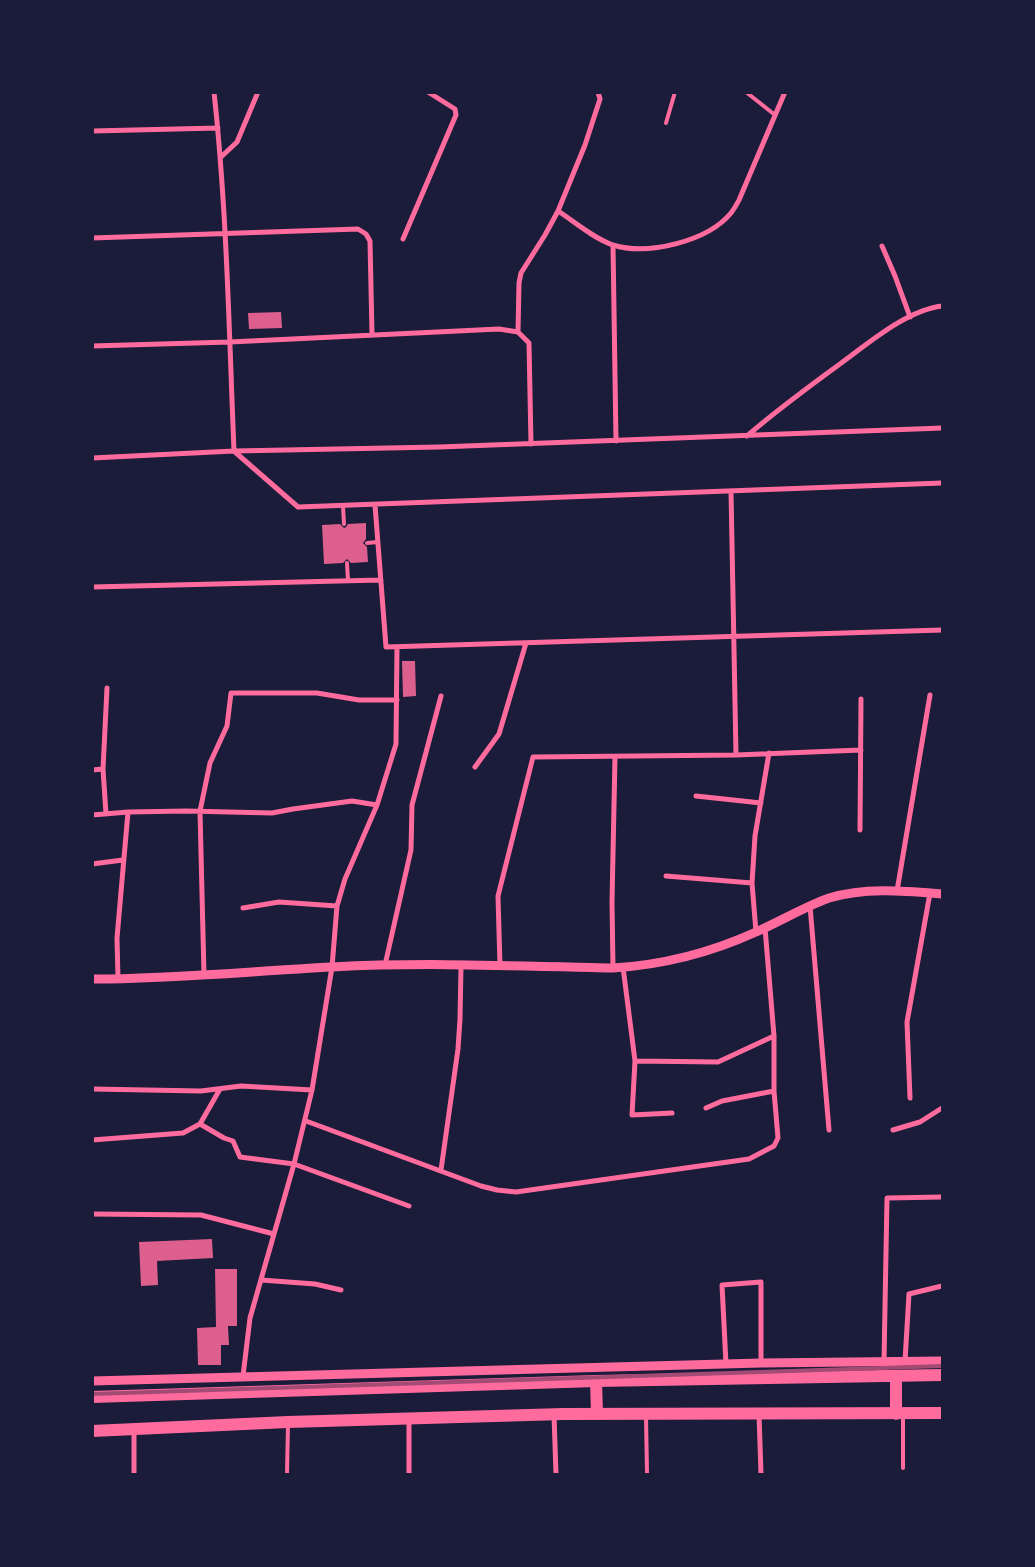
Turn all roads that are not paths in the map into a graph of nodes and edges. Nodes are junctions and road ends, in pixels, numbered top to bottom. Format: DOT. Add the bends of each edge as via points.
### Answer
graph roads {
  1 [pos="214,92"];
  2 [pos="258,92"];
  3 [pos="428,92"];
  4 [pos="598,92"];
  5 [pos="675,92"];
  6 [pos="746,92"];
  7 [pos="784,92"];
  8 [pos="775,115"];
  9 [pos="666,124"];
  10 [pos="218,128"];
  11 [pos="92,132"];
  12 [pos="221,158"];
  13 [pos="558,211"];
  14 [pos="226,234"];
  15 [pos="92,238"];
  16 [pos="403,239"];
  17 [pos="613,245"];
  18 [pos="882,246"];
  19 [pos="942,306"];
  20 [pos="910,316"];
  21 [pos="518,332"];
  22 [pos="372,334"];
  23 [pos="230,342"];
  24 [pos="92,346"];
  25 [pos="942,428"];
  26 [pos="747,436"];
  27 [pos="616,441"];
  28 [pos="531,444"];
  29 [pos="234,451"];
  30 [pos="92,458"];
  31 [pos="942,484"];
  32 [pos="731,492"];
  33 [pos="375,505"];
  34 [pos="343,506"];
  35 [pos="344,524"];
  36 [pos="378,542"];
  37 [pos="367,543"];
  38 [pos="347,563"];
  39 [pos="381,580"];
  40 [pos="348,581"];
  41 [pos="92,587"];
  42 [pos="942,630"];
  43 [pos="733,638"];
  44 [pos="526,643"];
  45 [pos="397,647"];
  46 [pos="106,688"];
  47 [pos="930,695"];
  48 [pos="441,696"];
  49 [pos="396,700"];
  50 [pos="861,700"];
  51 [pos="861,750"];
  52 [pos="769,753"];
  53 [pos="736,754"];
  54 [pos="615,757"];
  55 [pos="475,767"];
  56 [pos="103,769"];
  57 [pos="92,770"];
  58 [pos="696,796"];
  59 [pos="761,803"];
  60 [pos="377,805"];
  61 [pos="200,811"];
  62 [pos="128,812"];
  63 [pos="106,814"];
  64 [pos="92,815"];
  65 [pos="860,830"];
  66 [pos="124,860"];
  67 [pos="92,864"];
  68 [pos="666,876"];
  69 [pos="752,883"];
  70 [pos="897,891"];
  71 [pos="930,893"];
  72 [pos="942,894"];
  73 [pos="337,906"];
  74 [pos="810,906"];
  75 [pos="243,908"];
  76 [pos="765,928"];
  77 [pos="756,932"];
  78 [pos="385,965"];
  79 [pos="461,966"];
  80 [pos="500,966"];
  81 [pos="332,967"];
  82 [pos="623,967"];
  83 [pos="613,968"];
  84 [pos="204,976"];
  85 [pos="92,979"];
  86 [pos="118,979"];
  87 [pos="774,1036"];
  88 [pos="635,1061"];
  89 [pos="92,1089"];
  90 [pos="220,1089"];
  91 [pos="312,1090"];
  92 [pos="774,1091"];
  93 [pos="910,1098"];
  94 [pos="706,1108"];
  95 [pos="942,1108"];
  96 [pos="672,1113"];
  97 [pos="306,1121"];
  98 [pos="200,1124"];
  99 [pos="829,1130"];
  100 [pos="893,1130"];
  101 [pos="92,1140"];
  102 [pos="294,1164"];
  103 [pos="440,1170"];
  104 [pos="942,1197"];
  105 [pos="409,1206"];
  106 [pos="92,1214"];
  107 [pos="274,1234"];
  108 [pos="261,1280"];
  109 [pos="942,1286"];
  110 [pos="341,1290"];
  111 [pos="884,1361"];
  112 [pos="905,1361"];
  113 [pos="942,1361"];
  114 [pos="761,1363"];
  115 [pos="726,1364"];
  116 [pos="942,1375"];
  117 [pos="243,1376"];
  118 [pos="896,1377"];
  119 [pos="92,1381"];
  120 [pos="596,1381"];
  121 [pos="92,1397"];
  122 [pos="646,1413"];
  123 [pos="942,1413"];
  124 [pos="597,1414"];
  125 [pos="759,1414"];
  126 [pos="900,1414"];
  127 [pos="554,1415"];
  128 [pos="409,1418"];
  129 [pos="288,1422"];
  130 [pos="134,1429"];
  131 [pos="92,1431"];
  132 [pos="903,1468"];
  133 [pos="134,1474"];
  134 [pos="287,1474"];
  135 [pos="409,1474"];
  136 [pos="556,1474"];
  137 [pos="647,1474"];
  138 [pos="761,1474"];
  1 -- 10 [label="street"];
  2 -- 12 [label="street" via="237,142"];
  3 -- 16 [label="street" via="455,108 456,115"];
  4 -- 13 [label="street" via="600,99 585,145"];
  5 -- 9 [label="lane"];
  6 -- 8 [label="lane"];
  7 -- 8 [label="street"];
  8 -- 17 [label="street" via="739,200 722,222 698,236 664,246 632,248"];
  10 -- 11 [label="street"];
  10 -- 12 [label="street"];
  12 -- 14 [label="street"];
  13 -- 17 [label="street"];
  13 -- 21 [label="street" via="520,277"];
  14 -- 15 [label="street"];
  14 -- 22 [label="street" via="348,229 358,229 366,234 370,241"];
  14 -- 23 [label="street"];
  17 -- 27 [label="street"];
  18 -- 20 [label="street"];
  19 -- 20 [label="street"];
  20 -- 26 [label="street" via="869,342"];
  21 -- 22 [label="street" via="499,329"];
  21 -- 28 [label="street" via="529,343"];
  22 -- 23 [label="street"];
  23 -- 24 [label="street"];
  23 -- 29 [label="street"];
  25 -- 26 [label="street"];
  26 -- 27 [label="street"];
  27 -- 28 [label="street"];
  28 -- 29 [label="street"];
  29 -- 30 [label="street"];
  29 -- 34 [label="street" via="298,507"];
  31 -- 32 [label="street"];
  32 -- 33 [label="street"];
  32 -- 43 [label="street"];
  33 -- 34 [label="street"];
  33 -- 36 [label="street"];
  34 -- 35 [label="lane"];
  36 -- 37 [label="lane"];
  36 -- 39 [label="street"];
  38 -- 40 [label="lane"];
  39 -- 40 [label="street"];
  39 -- 45 [label="street" via="386,647"];
  40 -- 41 [label="street"];
  42 -- 43 [label="street"];
  43 -- 44 [label="street"];
  43 -- 53 [label="street"];
  44 -- 45 [label="street"];
  44 -- 55 [label="street" via="500,734"];
  45 -- 49 [label="street"];
  46 -- 56 [label="street"];
  47 -- 70 [label="street"];
  48 -- 78 [label="street" via="412,805 411,850"];
  49 -- 60 [label="street" via="396,744"];
  49 -- 61 [label="street" via="359,700 317,693 231,694 226,726 210,763"];
  50 -- 51 [label="street"];
  51 -- 52 [label="street"];
  51 -- 65 [label="street"];
  52 -- 53 [label="street"];
  52 -- 59 [label="street"];
  53 -- 54 [label="street"];
  54 -- 80 [label="street" via="532,757 498,896"];
  54 -- 83 [label="street"];
  56 -- 57 [label="street"];
  56 -- 63 [label="street"];
  58 -- 59 [label="street"];
  59 -- 69 [label="street"];
  60 -- 61 [label="street" via="352,801 272,813"];
  60 -- 73 [label="street" via="345,878"];
  61 -- 62 [label="street"];
  61 -- 84 [label="street"];
  62 -- 63 [label="street"];
  62 -- 66 [label="street"];
  63 -- 64 [label="street"];
  66 -- 67 [label="street"];
  66 -- 86 [label="street" via="117,938"];
  68 -- 69 [label="street"];
  69 -- 77 [label="street"];
  70 -- 71 [label="street"];
  70 -- 74 [label="street" via="851,893"];
  71 -- 72 [label="street"];
  71 -- 93 [label="street" via="907,1022"];
  73 -- 75 [label="street" via="278,902"];
  73 -- 81 [label="street"];
  74 -- 76 [label="street"];
  74 -- 99 [label="street"];
  76 -- 77 [label="street"];
  76 -- 87 [label="street"];
  77 -- 82 [label="street" via="699,952"];
  78 -- 79 [label="street"];
  78 -- 81 [label="street"];
  79 -- 80 [label="street"];
  79 -- 103 [label="street" via="458,1048"];
  80 -- 83 [label="street"];
  81 -- 84 [label="street"];
  81 -- 91 [label="street"];
  82 -- 83 [label="street"];
  82 -- 88 [label="street"];
  84 -- 86 [label="street"];
  85 -- 86 [label="street"];
  87 -- 88 [label="street" via="718,1062"];
  87 -- 92 [label="street"];
  88 -- 96 [label="street" via="632,1116"];
  89 -- 90 [label="street"];
  90 -- 91 [label="street" via="242,1086"];
  90 -- 98 [label="street"];
  91 -- 97 [label="street"];
  92 -- 94 [label="street" via="722,1100"];
  92 -- 103 [label="street" via="778,1138 774,1146 749,1159 516,1192 480,1186"];
  95 -- 100 [label="street" via="920,1122"];
  97 -- 102 [label="street"];
  97 -- 103 [label="street"];
  98 -- 101 [label="street" via="183,1133"];
  98 -- 102 [label="street" via="234,1141 240,1157"];
  102 -- 105 [label="street"];
  102 -- 107 [label="street"];
  104 -- 111 [label="street" via="887,1198"];
  106 -- 107 [label="street" via="201,1215"];
  107 -- 108 [label="street"];
  108 -- 110 [label="street" via="315,1284"];
  108 -- 117 [label="street" via="250,1318"];
  109 -- 112 [label="street" via="909,1294"];
  111 -- 112 [label="street"];
  111 -- 114 [label="street"];
  112 -- 113 [label="street"];
  114 -- 115 [label="street"];
  114 -- 115 [label="street" via="761,1282 722,1285"];
  115 -- 117 [label="street"];
  116 -- 118 [label="highway"];
  117 -- 119 [label="street"];
  118 -- 120 [label="highway"];
  118 -- 126 [label="highway"];
  120 -- 121 [label="highway"];
  120 -- 124 [label="highway"];
  122 -- 124 [label="highway"];
  122 -- 125 [label="highway"];
  122 -- 137 [label="lane"];
  123 -- 126 [label="highway"];
  124 -- 127 [label="highway"];
  125 -- 126 [label="highway"];
  125 -- 138 [label="street"];
  126 -- 132 [label="lane"];
  127 -- 128 [label="highway"];
  127 -- 136 [label="street"];
  128 -- 129 [label="highway"];
  128 -- 135 [label="street"];
  129 -- 130 [label="highway"];
  129 -- 134 [label="lane"];
  130 -- 131 [label="highway"];
  130 -- 133 [label="street"];
}
